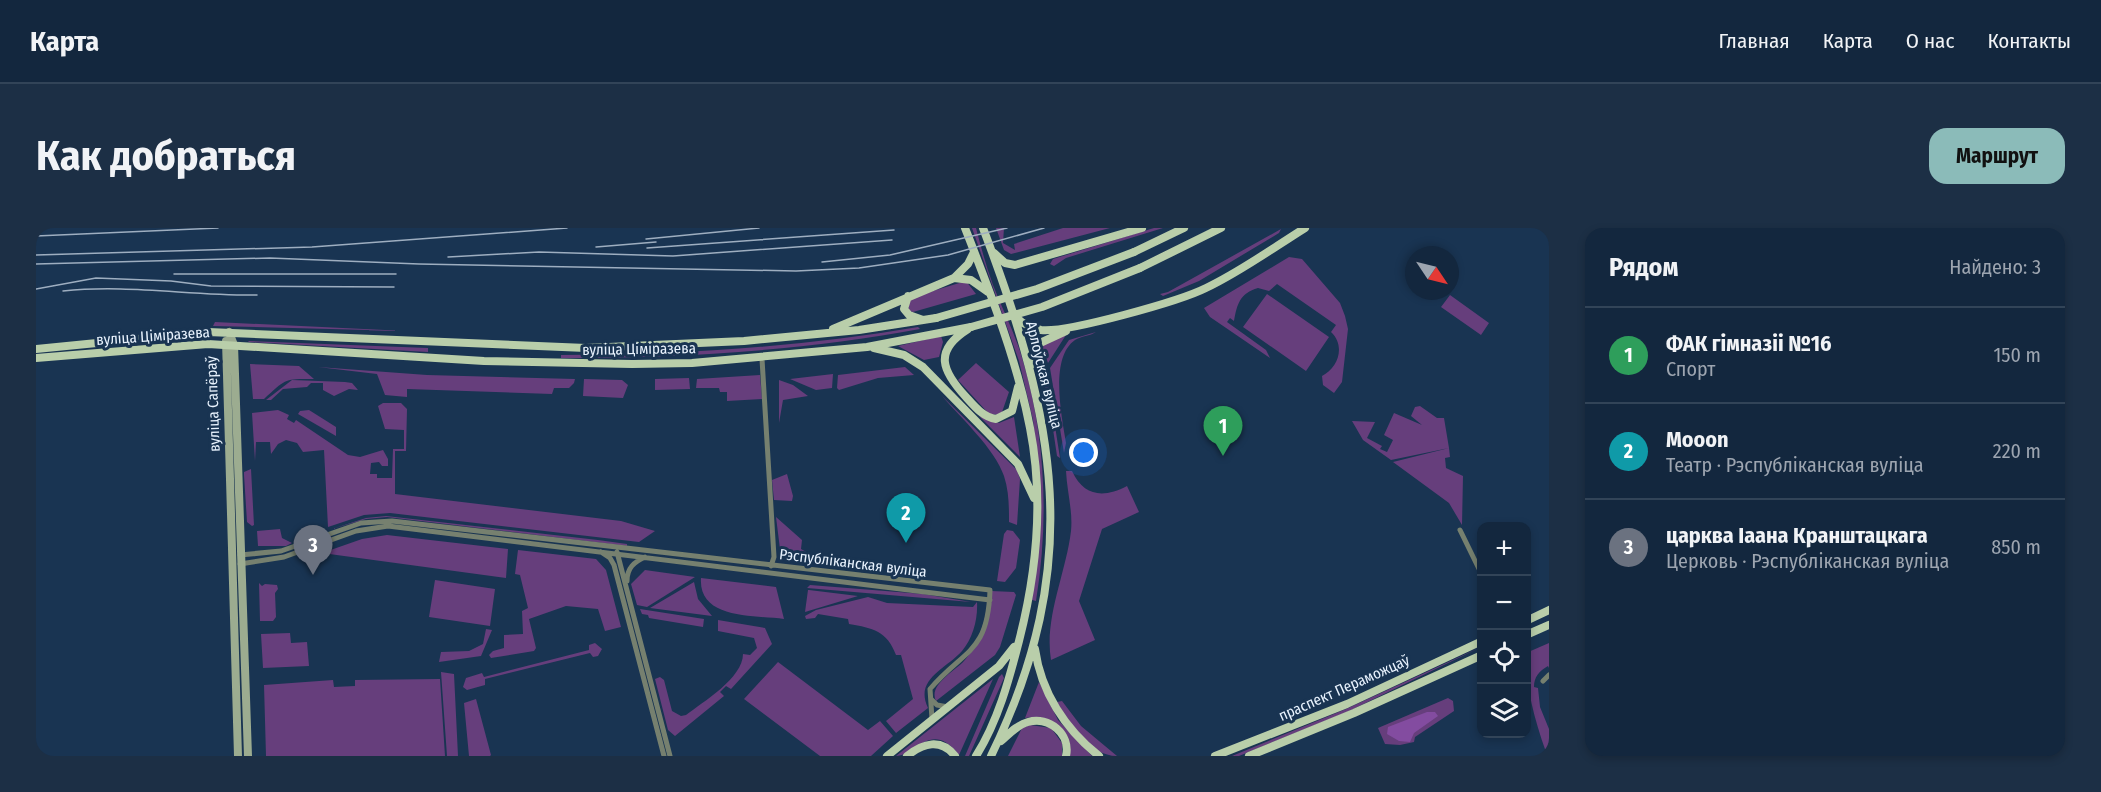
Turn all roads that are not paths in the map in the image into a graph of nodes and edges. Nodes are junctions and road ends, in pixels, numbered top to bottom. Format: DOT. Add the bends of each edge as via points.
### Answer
graph roads {
  1 [pos="965,228"];
  2 [pos="983,228"];
  3 [pos="1142,228"];
  4 [pos="1184,228"];
  5 [pos="1221,228"];
  6 [pos="1305,228"];
  7 [pos="992,250"];
  8 [pos="974,252"];
  9 [pos="954,278"];
  10 [pos="989,292"];
  11 [pos="908,296"];
  12 [pos="1014,315"];
  13 [pos="926,320"];
  14 [pos="1083,324"];
  15 [pos="971,327"];
  16 [pos="229,332"];
  17 [pos="814,334"];
  18 [pos="229,345"];
  19 [pos="470,345"];
  20 [pos="486,346"];
  21 [pos="867,347"];
  22 [pos="36,349"];
  23 [pos="36,358"];
  24 [pos="762,359"];
  25 [pos="469,360"];
  26 [pos="484,361"];
  27 [pos="1030,366"];
  28 [pos="1019,381"];
  29 [pos="1037,505"];
  30 [pos="1460,530"];
  31 [pos="590,549"];
  32 [pos="297,550"];
  33 [pos="615,551"];
  34 [pos="284,554"];
  35 [pos="232,555"];
  36 [pos="243,555"];
  37 [pos="647,556"];
  38 [pos="613,562"];
  39 [pos="242,564"];
  40 [pos="232,565"];
  41 [pos="1477,565"];
  42 [pos="771,566"];
  43 [pos="918,586"];
  44 [pos="627,589"];
  45 [pos="990,600"];
  46 [pos="1549,610"];
  47 [pos="1531,619"];
  48 [pos="1549,625"];
  49 [pos="1023,627"];
  50 [pos="1531,633"];
  51 [pos="1477,643"];
  52 [pos="1034,646"];
  53 [pos="1477,657"];
  54 [pos="1549,675"];
  55 [pos="1544,681"];
  56 [pos="930,698"];
  57 [pos="948,706"];
  58 [pos="932,720"];
  59 [pos="993,752"];
  60 [pos="238,756"];
  61 [pos="248,756"];
  62 [pos="664,756"];
  63 [pos="670,756"];
  64 [pos="887,756"];
  65 [pos="907,756"];
  66 [pos="955,756"];
  67 [pos="976,756"];
  68 [pos="1066,756"];
  69 [pos="1099,756"];
  70 [pos="1215,756"];
  71 [pos="1249,756"];
  1 -- 8 [label="main road, Арлоўская вуліца"];
  2 -- 7 [label="main road, Арлоўская вуліца"];
  3 -- 7 [label="main road" via="1015,265 1005,263"];
  4 -- 13 [label="main road, вуліца Ціміразева, bridge" via="1134,252 1037,289"];
  5 -- 15 [label="main road, вуліца Ціміразева, bridge" via="1140,268 1042,307"];
  6 -- 14 [label="main road" via="1206,289"];
  7 -- 12 [label="main road, Арлоўская вуліца"];
  8 -- 9 [label="main road"];
  8 -- 10 [label="main road, Арлоўская вуліца"];
  9 -- 10 [label="main road" via="971,280"];
  9 -- 11 [label="main road"];
  10 -- 28 [label="main road, Арлоўская вуліца"];
  11 -- 13 [label="main road" via="906,313"];
  11 -- 17 [label="main road" via="846,325"];
  12 -- 14 [label="main road" via="1022,323 1043,330"];
  12 -- 27 [label="main road, Арлоўская вуліца"];
  13 -- 17 [label="main road, вуліца Ціміразева"];
  14 -- 27 [label="main road" via="1044,339"];
  15 -- 21 [label="main road, вуліца Ціміразева"];
  15 -- 28 [label="main road" via="949,344 945,362 951,381 976,409 992,418 1003,418 1016,404"];
  16 -- 18 [label="main road, вуліца Сапёраў"];
  16 -- 19 [label="main road, вуліца Ціміразева"];
  16 -- 22 [label="main road, вуліца Ціміразева"];
  17 -- 20 [label="main road, вуліца Ціміразева" via="608,348"];
  18 -- 23 [label="main road, вуліца Ціміразева"];
  18 -- 25 [label="main road, вуліца Ціміразева"];
  18 -- 35 [label="main road, вуліца Сапёраў"];
  18 -- 36 [label="main road, вуліца Сапёраў"];
  19 -- 20 [label="main road, вуліца Ціміразева"];
  19 -- 25 [label="main road"];
  20 -- 26 [label="main road"];
  21 -- 24 [label="main road, вуліца Ціміразева"];
  21 -- 29 [label="main road" via="904,355 923,367 1018,464"];
  24 -- 26 [label="main road, вуліца Ціміразева" via="632,364"];
  24 -- 42 [label="street" via="774,557"];
  25 -- 26 [label="main road, вуліца Ціміразева"];
  27 -- 52 [label="main road, Арлоўская вуліца" via="1046,436 1052,509 1049,573"];
  28 -- 29 [label="main road, Арлоўская вуліца" via="1030,428"];
  29 -- 49 [label="main road, Арлоўская вуліца" via="1032,585"];
  30 -- 41 [label="street"];
  31 -- 32 [label="street" via="388,526 356,531"];
  31 -- 33 [label="street"];
  31 -- 38 [label="street" via="607,555"];
  32 -- 33 [label="street" via="361,523 392,520"];
  32 -- 34 [label="street"];
  33 -- 37 [label="street"];
  33 -- 38 [label="street"];
  33 -- 42 [label="street, Рэспубліканская вуліца"];
  33 -- 44 [label="street"];
  34 -- 36 [label="street"];
  34 -- 39 [label="street"];
  35 -- 36 [label="street"];
  35 -- 40 [label="main road, вуліца Сапёраў"];
  36 -- 39 [label="main road, вуліца Сапёраў"];
  37 -- 43 [label="street"];
  37 -- 44 [label="street" via="629,570"];
  38 -- 62 [label="street"];
  39 -- 40 [label="street"];
  39 -- 61 [label="main road, вуліца Сапёраў"];
  40 -- 60 [label="main road, вуліца Сапёраў"];
  42 -- 43 [label="street, Рэспубліканская вуліца"];
  43 -- 45 [label="street, Рэспубліканская вуліца"];
  43 -- 45 [label="street, Рэспубліканская вуліца" via="990,590"];
  44 -- 63 [label="street"];
  45 -- 56 [label="street, Рэспубліканская вуліца" via="975,648 936,682 930,689"];
  46 -- 47 [label="main road"];
  48 -- 50 [label="main road"];
  49 -- 57 [label="main road" via="1009,655"];
  49 -- 67 [label="main road, Арлоўская вуліца" via="1006,688"];
  51 -- 70 [label="main road, праспект Пераможцаў" via="1347,704"];
  52 -- 59 [label="main road, Арлоўская вуліца"];
  52 -- 69 [label="main road" via="1039,671 1060,716"];
  53 -- 71 [label="main road, праспект Пераможцаў"];
  54 -- 55 [label="street"];
  56 -- 57 [label="street" via="937,705"];
  56 -- 58 [label="street"];
  57 -- 58 [label="main road"];
  58 -- 64 [label="main road"];
  59 -- 68 [label="main road" via="1016,728 1035,721 1050,724 1062,733"];
  65 -- 66 [label="main road" via="932,744"];
}
